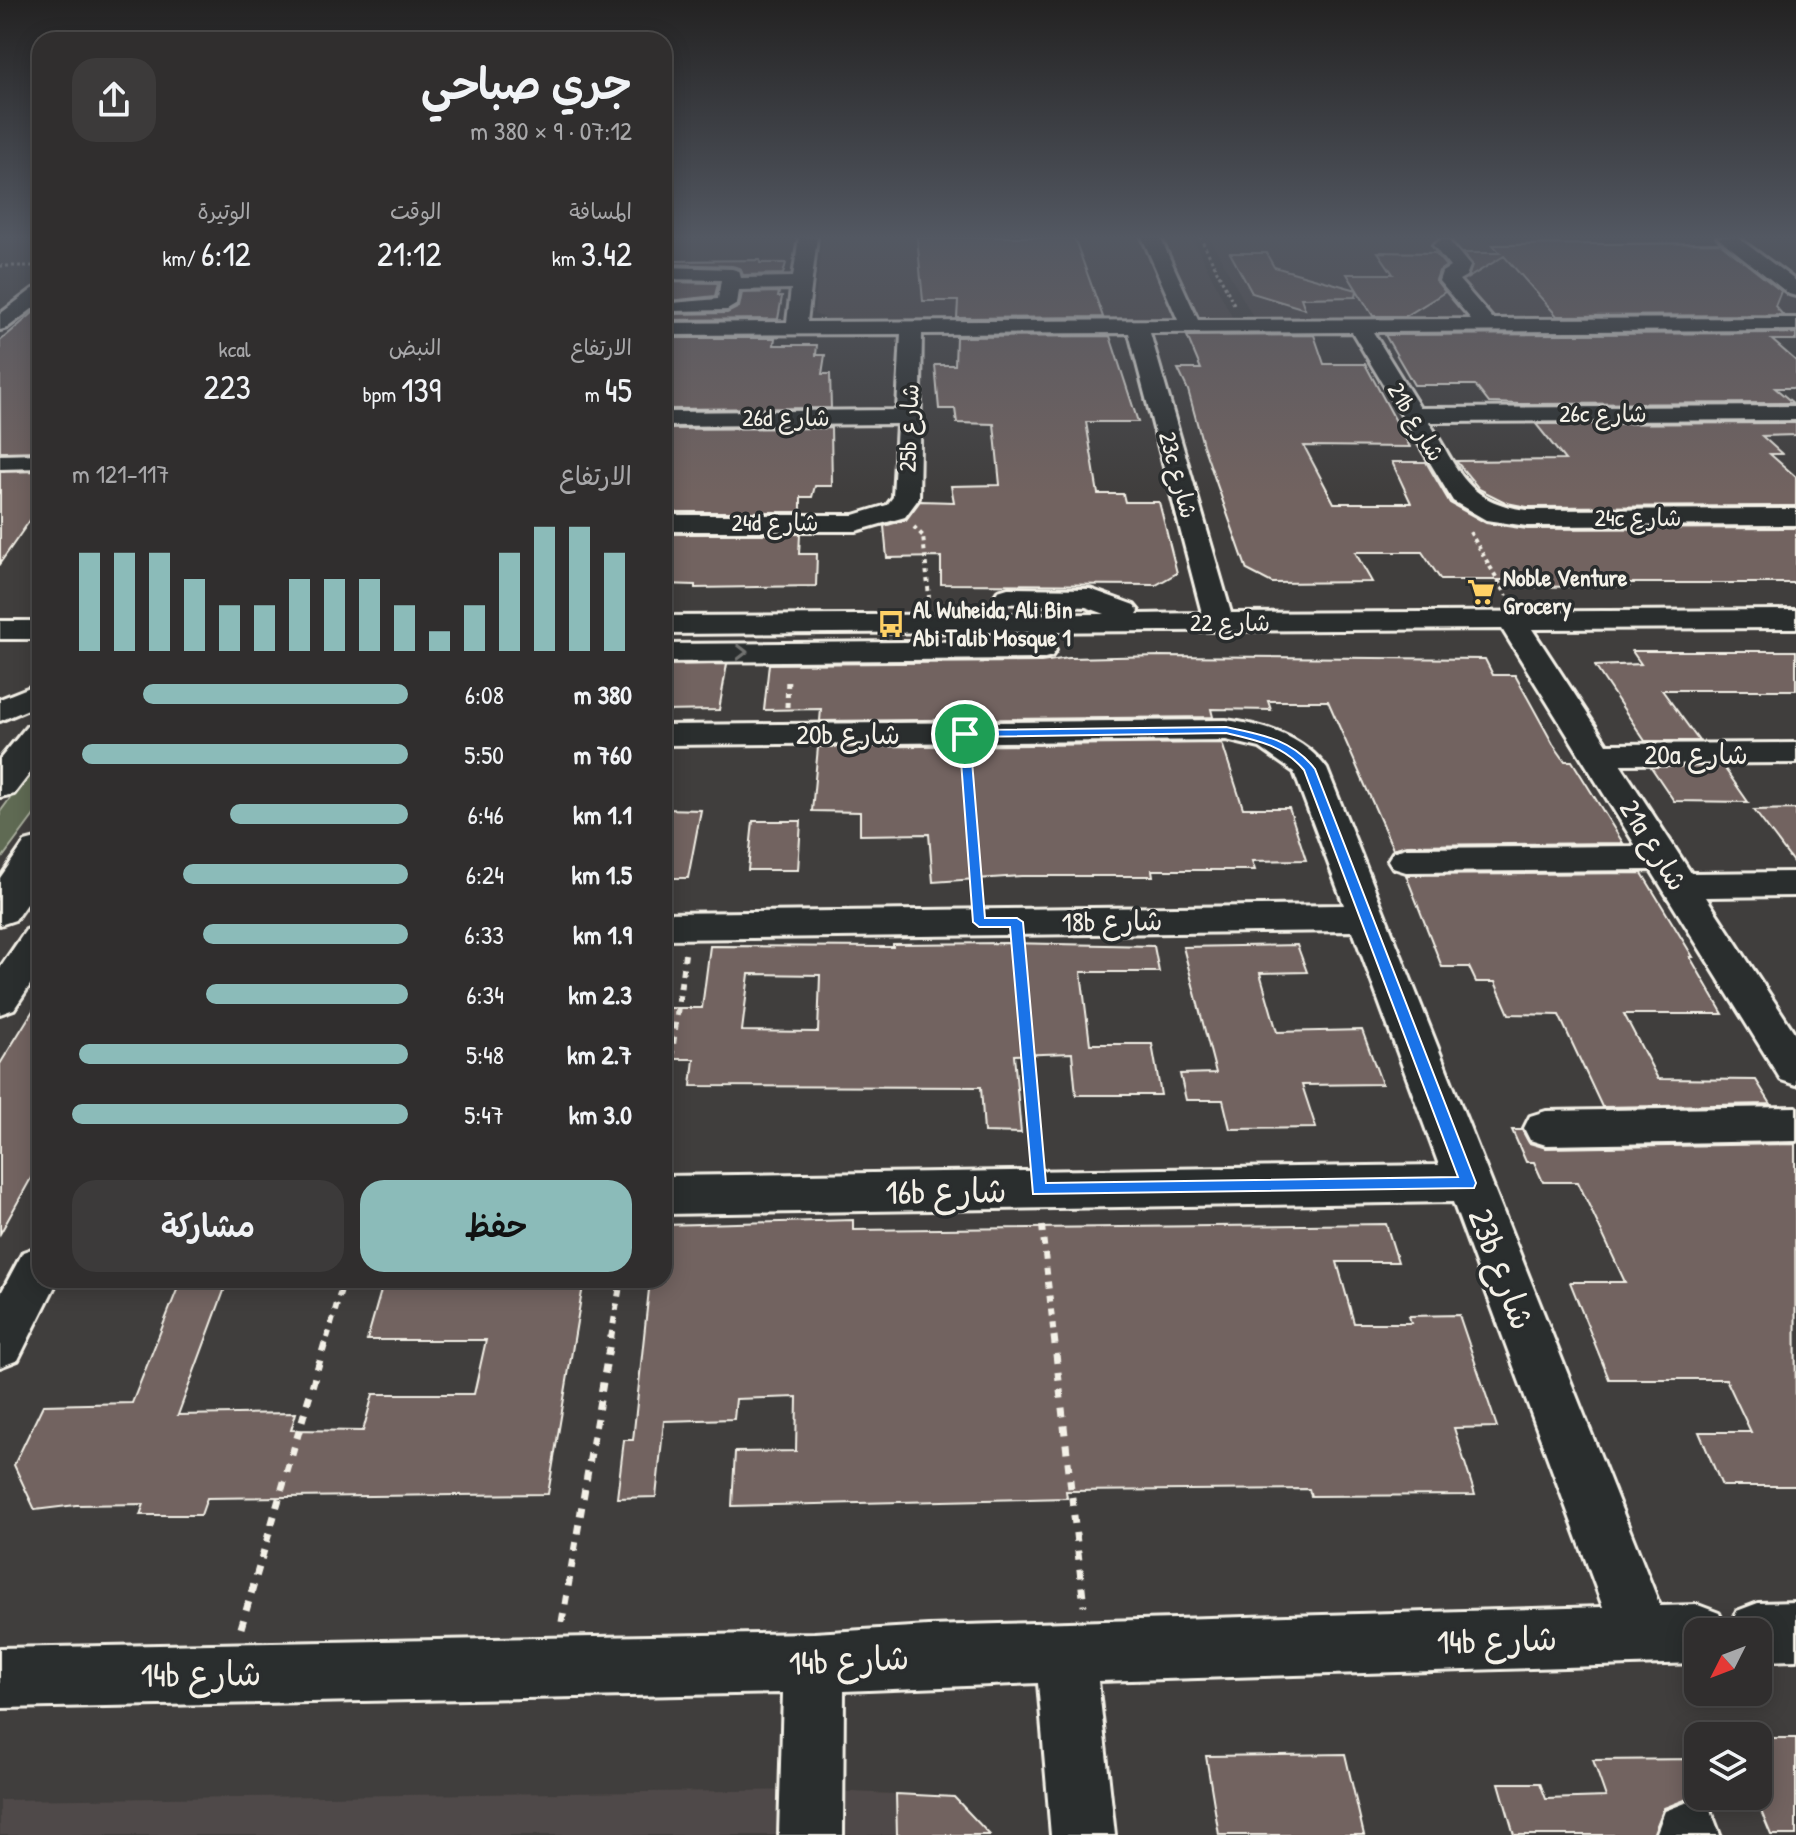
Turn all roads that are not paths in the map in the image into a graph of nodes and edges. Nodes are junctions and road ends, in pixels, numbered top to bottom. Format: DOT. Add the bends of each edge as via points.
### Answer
graph roads {
  1 [pos="797,323"];
  2 [pos="1189,323"];
  3 [pos="1410,323"];
  4 [pos="1485,323"];
  5 [pos="1573,323"];
  6 [pos="1796,324"];
  7 [pos="1576,325"];
  8 [pos="1359,326"];
  9 [pos="1412,326"];
  10 [pos="1488,326"];
  11 [pos="1138,327"];
  12 [pos="1191,327"];
  13 [pos="912,328"];
  14 [pos="672,329"];
  15 [pos="796,329"];
  16 [pos="1796,413"];
  17 [pos="1411,415"];
  18 [pos="909,417"];
  19 [pos="672,419"];
  20 [pos="1481,509"];
  21 [pos="885,517"];
  22 [pos="1796,517"];
  23 [pos="672,523"];
  24 [pos="1796,594"];
  25 [pos="672,601"];
  26 [pos="1510,609"];
  27 [pos="1796,619"];
  28 [pos="1622,620"];
  29 [pos="1306,622"];
  30 [pos="1404,622"];
  31 [pos="1148,623"];
  32 [pos="1219,623"];
  33 [pos="672,625"];
  34 [pos="0,630"];
  35 [pos="32,630"];
  36 [pos="1796,644"];
  37 [pos="672,653"];
  38 [pos="32,696"];
  39 [pos="0,711"];
  40 [pos="672,735"];
  41 [pos="1271,740"];
  42 [pos="32,744"];
  43 [pos="1796,753"];
  44 [pos="1596,754"];
  45 [pos="0,785"];
  46 [pos="1406,860"];
  47 [pos="32,864"];
  48 [pos="1671,871"];
  49 [pos="1796,884"];
  50 [pos="0,910"];
  51 [pos="1368,918"];
  52 [pos="676,925"];
  53 [pos="32,951"];
  54 [pos="0,999"];
  55 [pos="1796,1069"];
  56 [pos="1796,1124"];
  57 [pos="1546,1128"];
  58 [pos="1469,1183"];
  59 [pos="672,1195"];
  60 [pos="32,1282"];
  61 [pos="0,1344"];
  62 [pos="1796,1631"];
  63 [pos="1772,1632"];
  64 [pos="1670,1635"];
  65 [pos="1077,1653"];
  66 [pos="814,1663"];
  67 [pos="0,1678"];
  68 [pos="811,1835"];
  69 [pos="1083,1835"];
  1 -- 15 [label="street"];
  2 -- 12 [label="street"];
  3 -- 9 [label="street"];
  4 -- 10 [label="street"];
  5 -- 7 [label="street"];
  6 -- 7 [label="street"];
  7 -- 10 [label="street"];
  8 -- 9 [label="street"];
  8 -- 12 [label="street"];
  8 -- 17 [label="street, 21b شارع"];
  9 -- 10 [label="street"];
  11 -- 12 [label="street"];
  11 -- 13 [label="street"];
  11 -- 32 [label="street, 23c شارع"];
  13 -- 15 [label="street"];
  13 -- 18 [label="street, 25b شارع"];
  14 -- 15 [label="street"];
  16 -- 17 [label="street, 26c شارع"];
  17 -- 20 [label="street, 21b شارع" via="1462,496"];
  18 -- 19 [label="street, 26d شارع"];
  18 -- 21 [label="street, 25b شارع" via="906,498"];
  20 -- 22 [label="street, 24c شارع" via="1527,518"];
  21 -- 23 [label="street, 24d شارع" via="856,523"];
  24 -- 26 [label="street"];
  25 -- 31 [label="street" via="1090,598"];
  26 -- 28 [label="street, شارع 22"];
  26 -- 29 [label="street" via="1347,597 1327,603"];
  26 -- 30 [label="street, شارع 22"];
  26 -- 44 [label="street, 21a شارع"];
  27 -- 28 [label="street, شارع 22"];
  28 -- 36 [label="street" via="1683,643"];
  29 -- 30 [label="street, شارع 22"];
  29 -- 32 [label="street, شارع 22"];
  37 -- 30 [label="street, one-way" via="1360,647 1392,640"];
  31 -- 32 [label="street, شارع 22"];
  31 -- 33 [label="street, شارع 22"];
  34 -- 35 [label="street"];
  38 -- 39 [label="street"];
  40 -- 41 [label="street, 20b شارع" via="1226,730"];
  41 -- 51 [label="street, 23b شارع" via="1310,769"];
  42 -- 45 [label="main road"];
  43 -- 44 [label="street, 20a شارع"];
  44 -- 48 [label="street, 21a شارع"];
  46 -- 48 [label="street"];
  47 -- 50 [label="main road"];
  48 -- 49 [label="street"];
  48 -- 55 [label="street, 21a شارع"];
  51 -- 52 [label="street, 18b شارع"];
  51 -- 58 [label="street, 23b شارع"];
  53 -- 54 [label="street"];
  56 -- 57 [label="street"];
  58 -- 59 [label="street, 16b شارع"];
  58 -- 64 [label="street, 23b شارع"];
  60 -- 61 [label="street"];
  62 -- 63 [label="street"];
  64 -- 65 [label="street, 14b شارع"];
  65 -- 66 [label="street, 14b شارع"];
  65 -- 69 [label="street"];
  66 -- 67 [label="street, 14b شارع"];
  66 -- 68 [label="street"];
}
